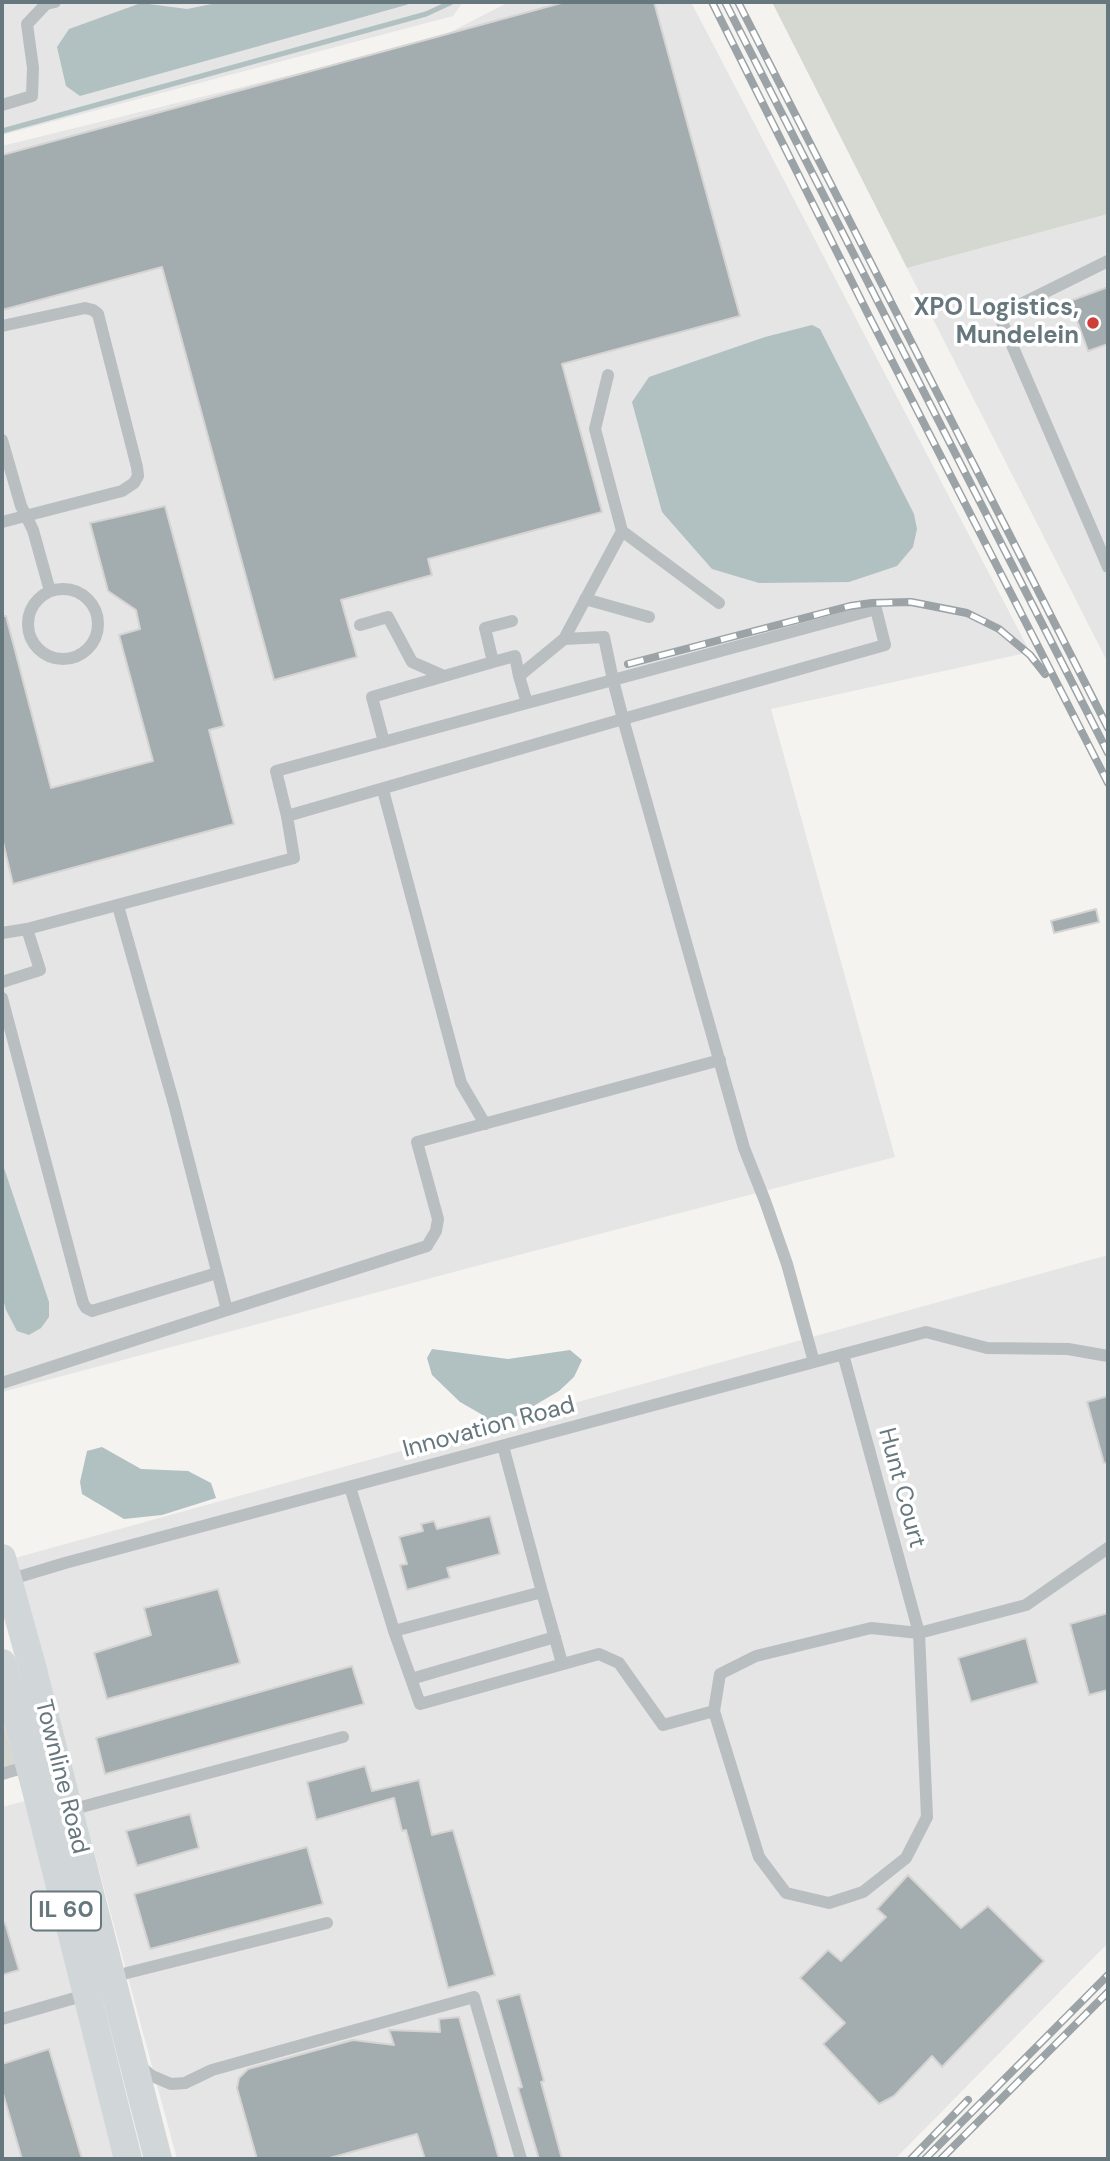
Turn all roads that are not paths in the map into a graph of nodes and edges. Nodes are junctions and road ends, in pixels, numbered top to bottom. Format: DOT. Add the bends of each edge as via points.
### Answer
graph roads {
  1 [pos="55,2"];
  2 [pos="2,105"];
  3 [pos="1108,261"];
  4 [pos="2,326"];
  5 [pos="608,376"];
  6 [pos="2,440"];
  7 [pos="26,515"];
  8 [pos="2,522"];
  9 [pos="622,531"];
  10 [pos="1108,567"];
  11 [pos="50,591"];
  12 [pos="585,599"];
  13 [pos="719,603"];
  14 [pos="649,617"];
  15 [pos="512,621"];
  16 [pos="360,625"];
  17 [pos="564,639"];
  18 [pos="493,662"];
  19 [pos="444,676"];
  20 [pos="519,676"];
  21 [pos="613,680"];
  22 [pos="527,704"];
  23 [pos="624,719"];
  24 [pos="384,742"];
  25 [pos="383,790"];
  26 [pos="287,817"];
  27 [pos="118,906"];
  28 [pos="27,929"];
  29 [pos="2,933"];
  30 [pos="2,982"];
  31 [pos="2,998"];
  32 [pos="720,1060"];
  33 [pos="485,1124"];
  34 [pos="218,1273"];
  35 [pos="227,1310"];
  36 [pos="843,1354"];
  37 [pos="1108,1356"];
  38 [pos="814,1362"];
  39 [pos="2,1383"];
  40 [pos="503,1446"];
  41 [pos="350,1487"];
  42 [pos="1108,1548"];
  43 [pos="4,1574"];
  44 [pos="542,1592"];
  45 [pos="394,1631"];
  46 [pos="919,1633"];
  47 [pos="555,1637"];
  48 [pos="2,1663"];
  49 [pos="562,1663"];
  50 [pos="411,1679"];
  51 [pos="713,1711"];
  52 [pos="343,1737"];
  53 [pos="30,1766"];
  54 [pos="2,1774"];
  55 [pos="70,1810"];
  56 [pos="327,1923"];
  57 [pos="104,1987"];
  58 [pos="2,2019"];
  59 [pos="132,2059"];
  60 [pos="128,2159"];
  61 [pos="158,2159"];
  62 [pos="521,2159"];
  1 -- 2 [label="street" via="46,4 27,24 32,96"];
  3 -- 10 [label="street" via="999,315"];
  4 -- 7 [label="street" via="85,308 98,314 138,467 134,483 122,491"];
  5 -- 9 [label="street" via="595,429"];
  6 -- 7 [label="street"];
  7 -- 8 [label="street"];
  7 -- 11 [label="street"];
  9 -- 12 [label="street"];
  9 -- 13 [label="street"];
  11 -- 11 [label="street" via="32,606 28,617 31,640 47,656 70,659 81,655 99,626 93,604 74,590"];
  12 -- 14 [label="street"];
  12 -- 17 [label="street"];
  15 -- 18 [label="street" via="485,628"];
  16 -- 19 [label="street" via="388,617 412,662"];
  17 -- 20 [label="street"];
  17 -- 21 [label="street" via="604,638"];
  18 -- 19 [label="street"];
  18 -- 20 [label="street" via="515,656"];
  19 -- 24 [label="street" via="372,697"];
  20 -- 22 [label="street"];
  21 -- 22 [label="street"];
  21 -- 23 [label="street"];
  21 -- 23 [label="street" via="876,610 885,645"];
  22 -- 24 [label="street"];
  23 -- 25 [label="street"];
  23 -- 32 [label="street"];
  24 -- 26 [label="street" via="276,771"];
  25 -- 26 [label="street"];
  25 -- 33 [label="street" via="461,1083"];
  26 -- 27 [label="street" via="293,858"];
  27 -- 28 [label="street"];
  27 -- 34 [label="street"];
  28 -- 29 [label="street"];
  28 -- 30 [label="street" via="40,970"];
  31 -- 34 [label="street" via="86,1308 92,1311"];
  32 -- 33 [label="street"];
  32 -- 38 [label="street"];
  33 -- 35 [label="street" via="417,1142 438,1222 427,1246"];
  34 -- 35 [label="street"];
  35 -- 39 [label="street"];
  36 -- 37 [label="street, Innovation Road" via="926,1332 987,1348 1068,1349"];
  36 -- 38 [label="street, Innovation Road"];
  36 -- 46 [label="street, Hunt Court"];
  38 -- 40 [label="street, Innovation Road"];
  40 -- 41 [label="street, Innovation Road"];
  40 -- 44 [label="street"];
  41 -- 43 [label="street, Innovation Road" via="65,1563"];
  41 -- 45 [label="street"];
  42 -- 46 [label="street" via="1026,1605"];
  43 -- 55 [label="main road, Townline Road / IL 60"];
  44 -- 45 [label="street"];
  44 -- 47 [label="street"];
  45 -- 50 [label="street"];
  46 -- 51 [label="street" via="871,1628 756,1656 720,1674"];
  46 -- 51 [label="street, Hunt Court" via="927,1818 906,1858 863,1892 829,1903 786,1893 759,1857"];
  47 -- 49 [label="street"];
  47 -- 50 [label="street"];
  48 -- 53 [label="main road, Townline Road / IL 60"];
  49 -- 50 [label="street" via="420,1704"];
  49 -- 51 [label="street" via="599,1654 619,1663 663,1725"];
  52 -- 55 [label="street"];
  53 -- 54 [label="street"];
  53 -- 57 [label="main road, Townline Road / IL 60"];
  55 -- 57 [label="main road, Townline Road / IL 60"];
  56 -- 57 [label="street"];
  57 -- 58 [label="street"];
  57 -- 59 [label="main road, Townline Road / IL 60"];
  57 -- 60 [label="main road, Townline Road / IL 60"];
  59 -- 61 [label="main road, Townline Road / IL 60"];
  59 -- 62 [label="street" via="152,2076 170,2084 185,2083 212,2070 474,1997"];
}
